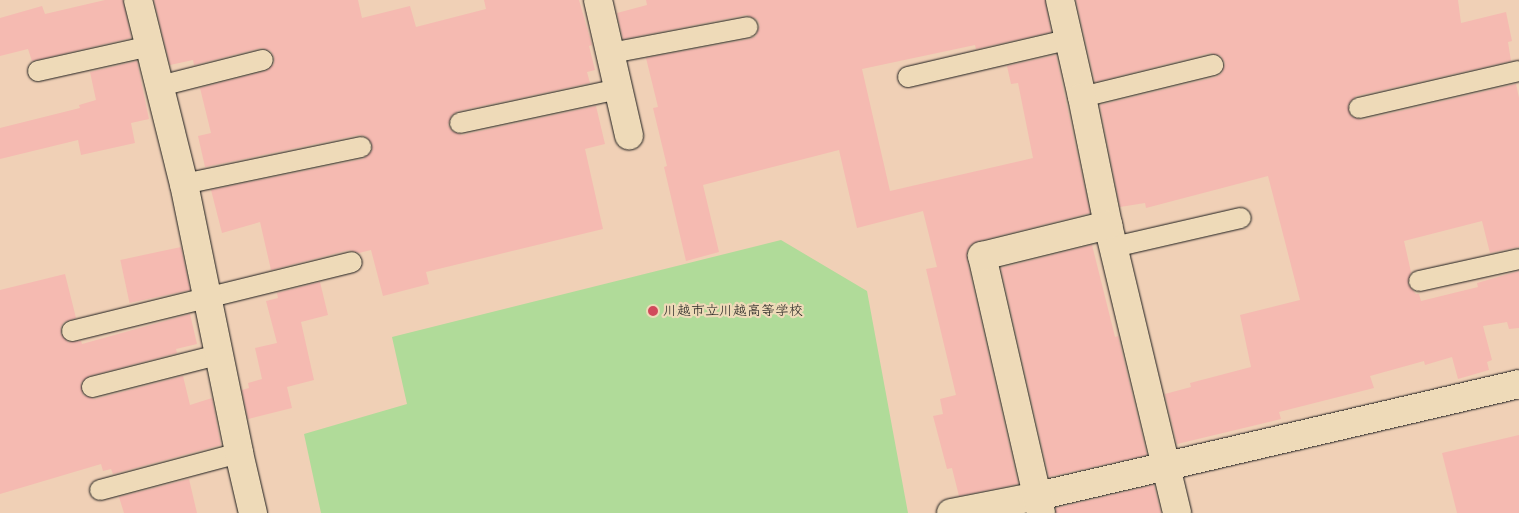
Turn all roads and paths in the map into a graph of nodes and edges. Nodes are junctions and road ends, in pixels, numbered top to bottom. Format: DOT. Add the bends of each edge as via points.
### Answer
graph roads {
  1 [pos="138,0"];
  2 [pos="598,0"];
  3 [pos="1060,0"];
  4 [pos="748,27"];
  5 [pos="1067,40"];
  6 [pos="150,46"];
  7 [pos="610,53"];
  8 [pos="263,60"];
  9 [pos="1213,65"];
  10 [pos="38,71"];
  11 [pos="1519,71"];
  12 [pos="908,77"];
  13 [pos="160,86"];
  14 [pos="619,89"];
  15 [pos="1082,97"];
  16 [pos="1359,108"];
  17 [pos="460,123"];
  18 [pos="629,135"];
  19 [pos="361,147"];
  20 [pos="184,184"];
  21 [pos="1241,218"];
  22 [pos="1111,236"];
  23 [pos="1519,259"];
  24 [pos="352,262"];
  25 [pos="1419,281"];
  26 [pos="208,298"];
  27 [pos="72,331"];
  28 [pos="218,355"];
  29 [pos="1519,384"];
  30 [pos="92,387"];
  31 [pos="239,453"];
  32 [pos="1166,465"];
  33 [pos="100,490"];
  34 [pos="1039,504"];
  35 [pos="253,513"];
  36 [pos="951,513"];
  37 [pos="1177,513"];
  1 -- 6 [label="street"];
  2 -- 7 [label="street"];
  3 -- 5 [label="street"];
  4 -- 7 [label="lane"];
  5 -- 12 [label="lane"];
  5 -- 15 [label="street"];
  6 -- 10 [label="lane"];
  6 -- 13 [label="street"];
  7 -- 14 [label="street"];
  8 -- 13 [label="lane"];
  9 -- 15 [label="lane"];
  11 -- 16 [label="lane"];
  13 -- 20 [label="street"];
  14 -- 17 [label="lane"];
  14 -- 18 [label="street"];
  15 -- 22 [label="street"];
  19 -- 20 [label="lane"];
  20 -- 26 [label="street"];
  21 -- 22 [label="lane"];
  22 -- 32 [label="street"];
  22 -- 34 [label="street" via="982,256"];
  23 -- 25 [label="lane"];
  24 -- 26 [label="lane"];
  26 -- 27 [label="lane"];
  26 -- 28 [label="street"];
  28 -- 30 [label="lane"];
  28 -- 31 [label="street"];
  29 -- 32 [label="street"];
  31 -- 33 [label="lane"];
  31 -- 35 [label="street"];
  32 -- 34 [label="street"];
  32 -- 37 [label="street"];
  34 -- 36 [label="street"];
}
